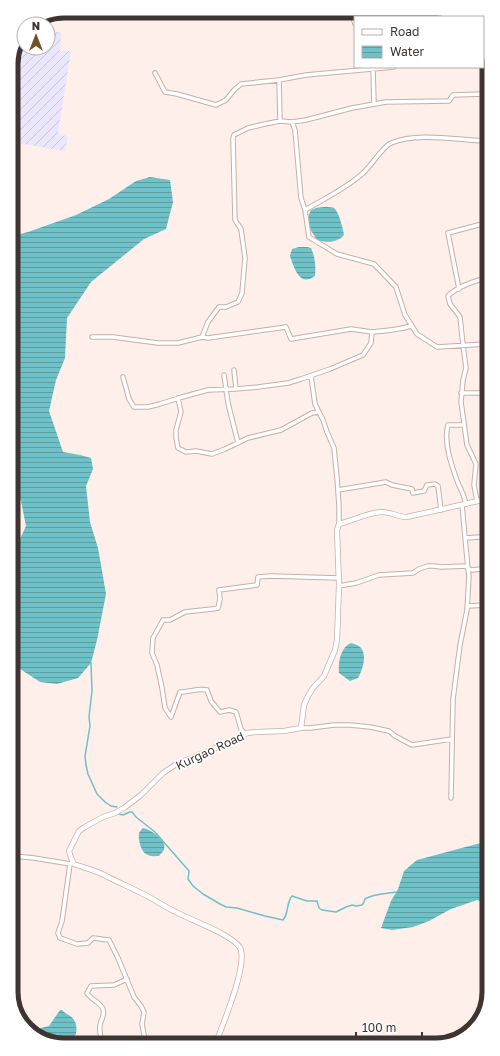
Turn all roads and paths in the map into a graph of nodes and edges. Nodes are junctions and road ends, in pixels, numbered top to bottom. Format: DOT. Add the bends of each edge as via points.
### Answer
graph roads {
  1 [pos="373,68"];
  2 [pos="155,73"];
  3 [pos="279,80"];
  4 [pos="482,94"];
  5 [pos="374,104"];
  6 [pos="280,121"];
  7 [pos="292,122"];
  8 [pos="482,140"];
  9 [pos="305,210"];
  10 [pos="482,224"];
  11 [pos="482,279"];
  12 [pos="459,289"];
  13 [pos="411,326"];
  14 [pos="372,332"];
  15 [pos="92,337"];
  16 [pos="202,337"];
  17 [pos="482,344"];
  18 [pos="462,345"];
  19 [pos="234,370"];
  20 [pos="224,375"];
  21 [pos="311,376"];
  22 [pos="123,377"];
  23 [pos="236,389"];
  24 [pos="226,390"];
  25 [pos="461,393"];
  26 [pos="482,393"];
  27 [pos="178,398"];
  28 [pos="319,412"];
  29 [pos="464,425"];
  30 [pos="238,443"];
  31 [pos="338,490"];
  32 [pos="482,500"];
  33 [pos="477,501"];
  34 [pos="464,504"];
  35 [pos="441,510"];
  36 [pos="339,524"];
  37 [pos="482,536"];
  38 [pos="466,538"];
  39 [pos="468,569"];
  40 [pos="482,569"];
  41 [pos="339,578"];
  42 [pos="339,586"];
  43 [pos="482,605"];
  44 [pos="468,606"];
  45 [pos="301,728"];
  46 [pos="245,734"];
  47 [pos="452,738"];
  48 [pos="451,798"];
  49 [pos="18,856"];
  50 [pos="72,864"];
  51 [pos="127,979"];
  52 [pos="101,1038"];
  53 [pos="145,1038"];
  54 [pos="218,1038"];
  1 -- 3 [label="street"];
  1 -- 5 [label="street"];
  2 -- 3 [label="street" via="165,92 216,105 226,100 240,84"];
  3 -- 6 [label="street"];
  4 -- 5 [label="street" via="453,95 449,101"];
  5 -- 7 [label="street"];
  6 -- 7 [label="street"];
  6 -- 16 [label="street" via="248,128 234,135 236,220 241,229 244,258 242,293 238,302 219,307 208,322"];
  7 -- 9 [label="street" via="295,130 301,198"];
  8 -- 9 [label="street" via="429,137 390,144 363,174"];
  9 -- 13 [label="street" via="309,237 337,254 374,264 396,287 404,315"];
  10 -- 12 [label="street" via="448,233"];
  11 -- 12 [label="street"];
  12 -- 18 [label="street" via="448,296 450,304 460,317"];
  13 -- 14 [label="street"];
  13 -- 18 [label="street" via="417,334 437,346"];
  14 -- 16 [label="street" via="351,329 291,339 286,327"];
  14 -- 21 [label="street" via="371,343 363,355"];
  15 -- 16 [label="street" via="158,343 178,343"];
  17 -- 18 [label="street"];
  18 -- 25 [label="street" via="466,368"];
  19 -- 23 [label="street"];
  20 -- 24 [label="street"];
  21 -- 23 [label="street" via="288,383"];
  21 -- 28 [label="street" via="315,404"];
  22 -- 27 [label="street" via="134,407 160,404"];
  23 -- 24 [label="street"];
  24 -- 27 [label="street" via="208,390"];
  24 -- 30 [label="street"];
  25 -- 26 [label="street"];
  25 -- 29 [label="street"];
  27 -- 30 [label="street" via="181,412 176,430 178,448 186,452 212,454"];
  28 -- 30 [label="street" via="312,413 280,430"];
  28 -- 31 [label="street" via="334,448"];
  29 -- 33 [label="street" via="467,445 476,464 474,485"];
  29 -- 34 [label="street" via="448,425 446,436"];
  31 -- 35 [label="street" via="386,482 412,489 413,493 424,490 427,485 435,484 438,486"];
  31 -- 36 [label="street"];
  32 -- 33 [label="street"];
  33 -- 34 [label="street"];
  34 -- 35 [label="street"];
  34 -- 38 [label="street"];
  35 -- 36 [label="street" via="407,517 380,512"];
  36 -- 41 [label="street"];
  37 -- 38 [label="street"];
  38 -- 39 [label="street"];
  39 -- 40 [label="street"];
  39 -- 42 [label="street" via="466,566 428,566 413,573 379,575"];
  39 -- 44 [label="street"];
  41 -- 42 [label="street"];
  41 -- 46 [label="street" via="258,577 257,585 219,590 218,608 185,612 170,620 163,620 153,638 152,653 165,708 171,717 180,692 202,688 207,690 211,701 220,712 236,712 240,729"];
  42 -- 45 [label="street" via="335,650 324,676 308,696"];
  43 -- 44 [label="street"];
  44 -- 47 [label="street" via="453,699"];
  45 -- 46 [label="street, Kurgao Road"];
  45 -- 47 [label="street" via="334,725 370,727 389,731 412,745"];
  46 -- 50 [label="street, Kurgao Road" via="175,766 163,773 124,808 84,827 69,851"];
  47 -- 48 [label="street"];
  49 -- 50 [label="street"];
  50 -- 51 [label="street" via="58,933 60,938 77,944 88,943 92,938 109,940"];
  50 -- 54 [label="street" via="108,876 207,926 239,946 241,956 237,984"];
  51 -- 52 [label="street" via="114,985 91,986 87,993 104,1011 100,1023"];
  51 -- 53 [label="street" via="144,1012 142,1024"];
}
